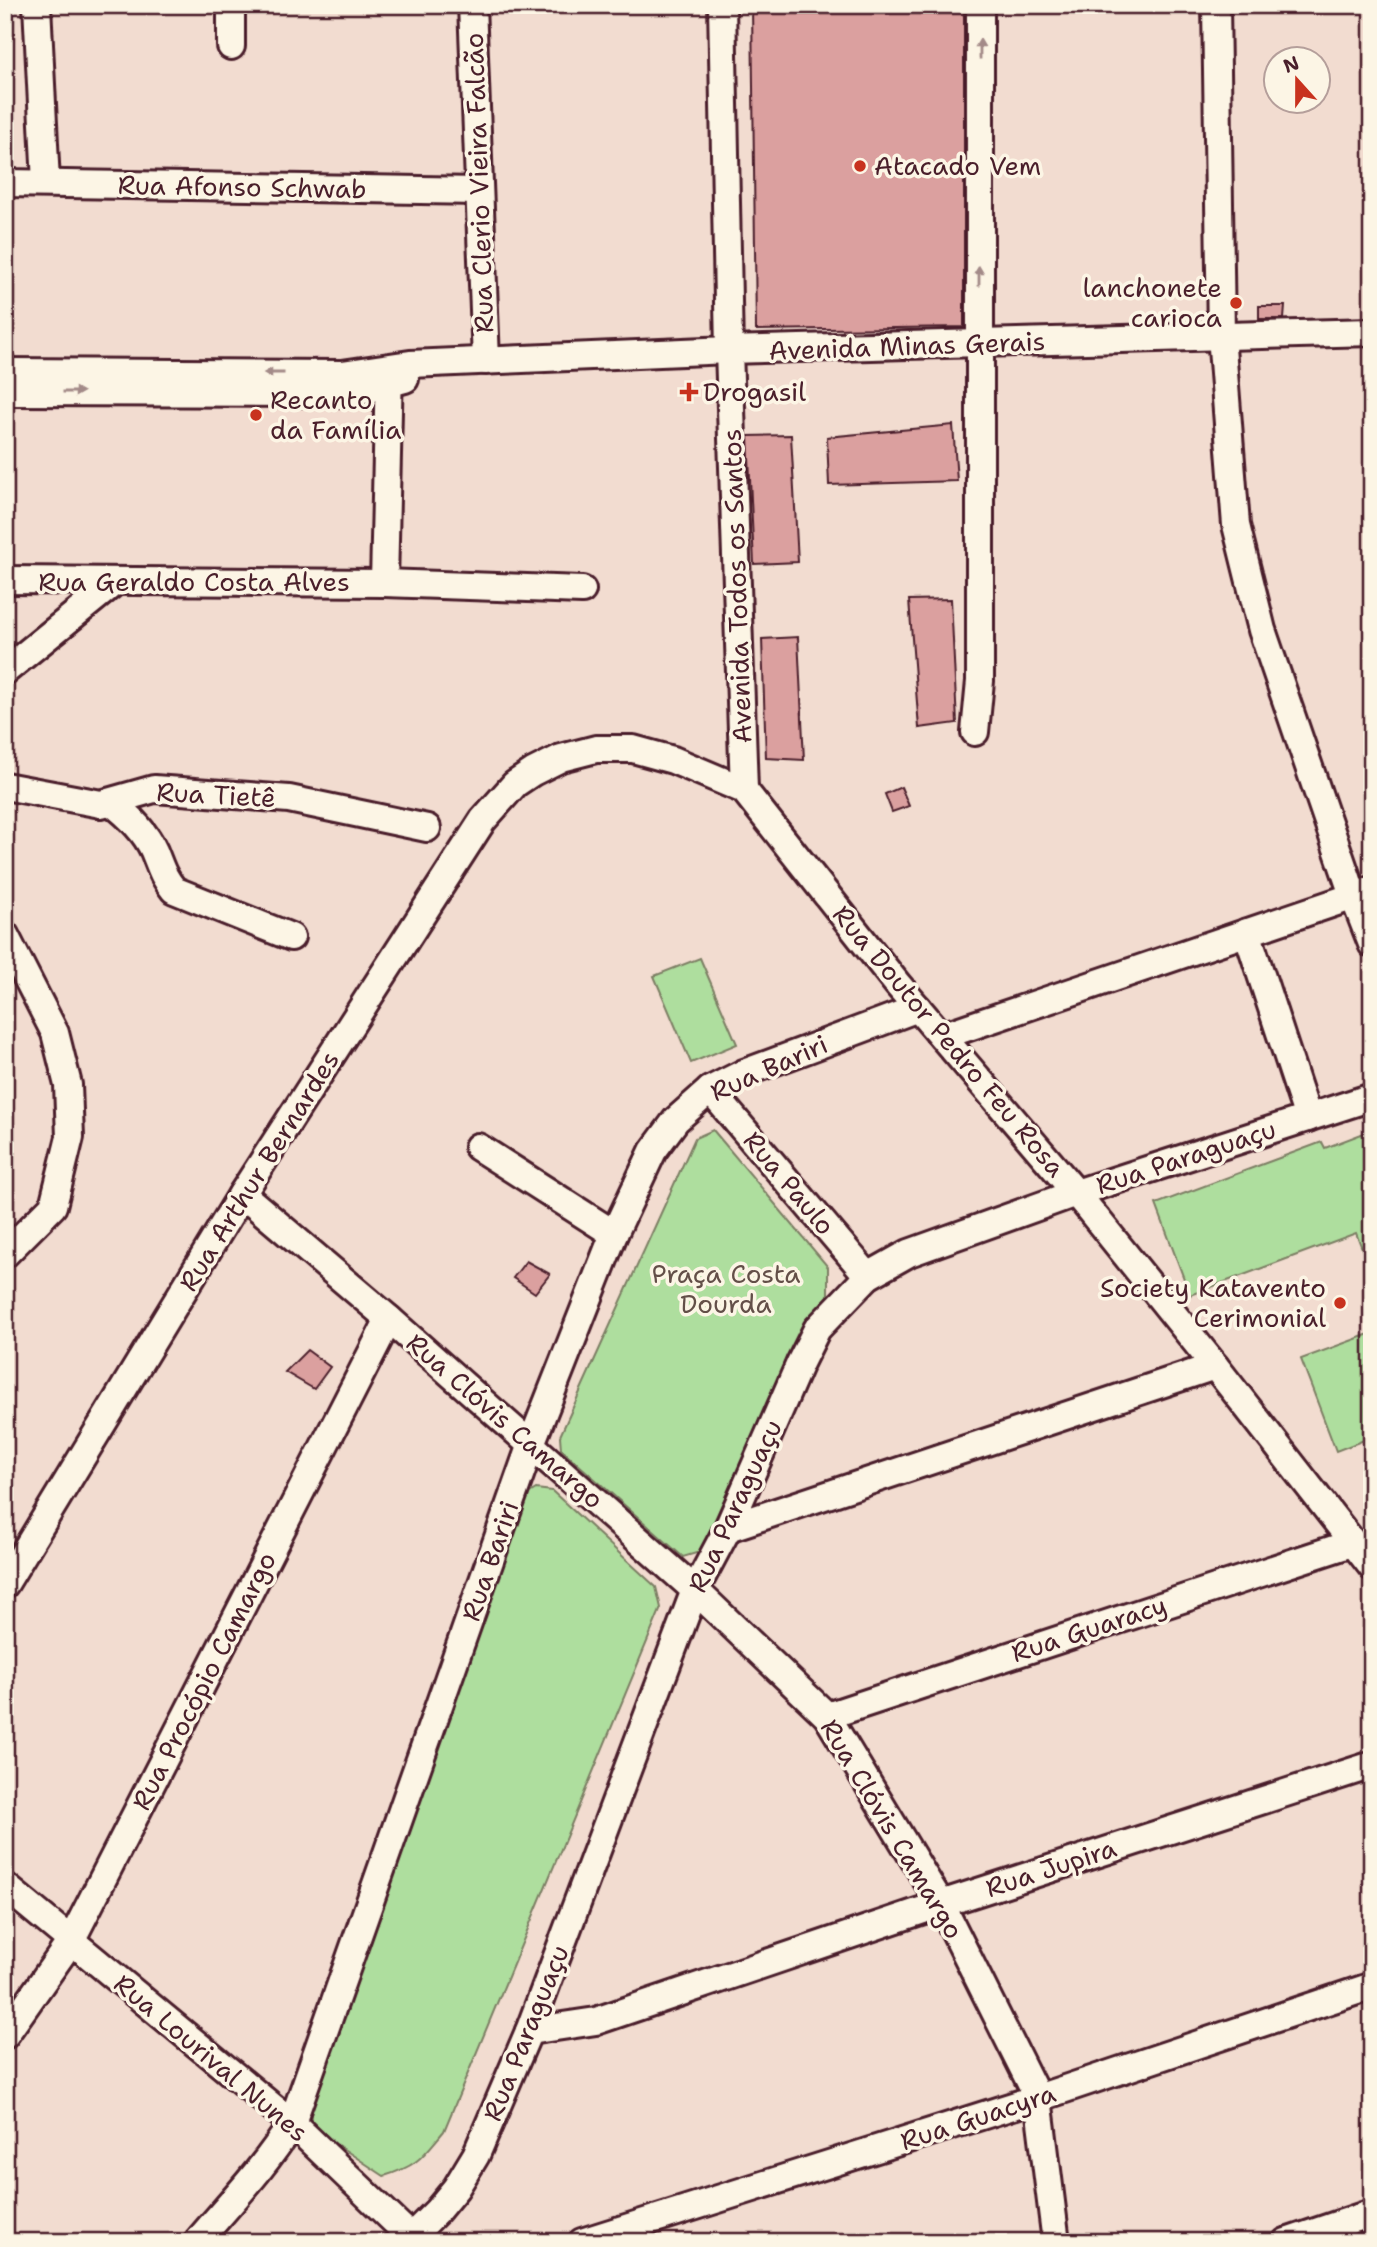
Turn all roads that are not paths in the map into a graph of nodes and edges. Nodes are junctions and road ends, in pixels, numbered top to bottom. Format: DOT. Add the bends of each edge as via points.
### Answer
graph roads {
  1 [pos="37,5"];
  2 [pos="231,5"];
  3 [pos="472,5"];
  4 [pos="722,5"];
  5 [pos="980,5"];
  6 [pos="1216,5"];
  7 [pos="231,46"];
  8 [pos="5,183"];
  9 [pos="46,183"];
  10 [pos="479,191"];
  11 [pos="1372,332"];
  12 [pos="1221,335"];
  13 [pos="979,344"];
  14 [pos="729,350"];
  15 [pos="485,361"];
  16 [pos="5,372"];
  17 [pos="390,376"];
  18 [pos="5,392"];
  19 [pos="5,580"];
  20 [pos="116,581"];
  21 [pos="384,583"];
  22 [pos="582,590"];
  23 [pos="5,671"];
  24 [pos="975,732"];
  25 [pos="533,772"];
  26 [pos="5,786"];
  27 [pos="744,790"];
  28 [pos="111,802"];
  29 [pos="427,828"];
  30 [pos="1362,893"];
  31 [pos="1247,933"];
  32 [pos="5,935"];
  33 [pos="291,937"];
  34 [pos="1372,944"];
  35 [pos="918,1008"];
  36 [pos="942,1036"];
  37 [pos="710,1090"];
  38 [pos="1372,1097"];
  39 [pos="1308,1118"];
  40 [pos="478,1147"];
  41 [pos="1076,1193"];
  42 [pos="242,1194"];
  43 [pos="614,1234"];
  44 [pos="5,1254"];
  45 [pos="868,1276"];
  46 [pos="389,1319"];
  47 [pos="1215,1366"];
  48 [pos="531,1444"];
  49 [pos="728,1528"];
  50 [pos="1352,1543"];
  51 [pos="1372,1566"];
  52 [pos="5,1584"];
  53 [pos="695,1590"];
  54 [pos="827,1716"];
  55 [pos="1372,1765"];
  56 [pos="5,1886"];
  57 [pos="940,1904"];
  58 [pos="71,1941"];
  59 [pos="1372,1986"];
  60 [pos="529,2031"];
  61 [pos="5,2035"];
  62 [pos="1038,2098"];
  63 [pos="292,2123"];
  64 [pos="1372,2213"];
  65 [pos="412,2239"];
  66 [pos="197,2242"];
  67 [pos="582,2242"];
  68 [pos="1056,2242"];
  69 [pos="1286,2242"];
  1 -- 9 [label="street"];
  2 -- 7 [label="street"];
  3 -- 10 [label="street, Rua Clerio Vieira Falcão"];
  4 -- 14 [label="street, Avenida Todos os Santos"];
  13 -- 5 [label="street, one-way"];
  6 -- 12 [label="street"];
  8 -- 9 [label="street, Rua Afonso Schwab"];
  9 -- 10 [label="street, Rua Afonso Schwab"];
  10 -- 15 [label="street, Rua Clerio Vieira Falcão"];
  11 -- 12 [label="street, Avenida Minas Gerais"];
  12 -- 13 [label="street, Avenida Minas Gerais"];
  12 -- 30 [label="street" via="1236,525 1262,630"];
  13 -- 14 [label="street, Avenida Minas Gerais"];
  13 -- 24 [label="street" via="980,681"];
  14 -- 15 [label="street, Avenida Minas Gerais"];
  14 -- 27 [label="street, Avenida Todos os Santos"];
  15 -- 17 [label="street, Avenida Minas Gerais" via="442,363"];
  17 -- 16 [label="street, one-way"];
  18 -- 17 [label="street, one-way" via="344,393"];
  17 -- 21 [label="street, Rua Geraldo Costa Alves"];
  19 -- 20 [label="street, Rua Geraldo Costa Alves"];
  20 -- 21 [label="street, Rua Geraldo Costa Alves"];
  20 -- 23 [label="street"];
  21 -- 22 [label="street, Rua Geraldo Costa Alves"];
  25 -- 27 [label="street, Rua Doutor Pedro Feu Rosa" via="561,758 596,749 634,749"];
  25 -- 42 [label="street, Rua Arthur Bernardes" via="514,785 483,820"];
  26 -- 28 [label="street, Rua Tietê" via="100,804"];
  27 -- 35 [label="street, Rua Doutor Pedro Feu Rosa"];
  28 -- 29 [label="street, Rua Tietê" via="154,789 289,799"];
  28 -- 33 [label="street" via="130,816 174,890"];
  30 -- 31 [label="street"];
  30 -- 34 [label="street"];
  31 -- 36 [label="street"];
  31 -- 39 [label="street"];
  32 -- 44 [label="street" via="55,1033 68,1085 70,1137 54,1206"];
  35 -- 36 [label="street, Rua Doutor Pedro Feu Rosa"];
  35 -- 37 [label="street, Rua Bariri"];
  36 -- 41 [label="street, Rua Doutor Pedro Feu Rosa"];
  37 -- 43 [label="street, Rua Bariri" via="676,1119 653,1151"];
  37 -- 45 [label="street, Rua Paulo"];
  38 -- 39 [label="street, Rua Paraguaçu"];
  39 -- 41 [label="street, Rua Paraguaçu"];
  40 -- 43 [label="street"];
  41 -- 45 [label="street, Rua Paraguaçu" via="909,1253"];
  41 -- 47 [label="street, Rua Doutor Pedro Feu Rosa"];
  42 -- 46 [label="street, Rua Clóvis Camargo"];
  42 -- 52 [label="street, Rua Arthur Bernardes"];
  43 -- 48 [label="street, Rua Bariri"];
  45 -- 49 [label="street, Rua Paraguaçu" via="817,1329"];
  46 -- 48 [label="street, Rua Clóvis Camargo"];
  46 -- 58 [label="street, Rua Procópio Camargo"];
  47 -- 49 [label="street"];
  47 -- 50 [label="street, Rua Doutor Pedro Feu Rosa"];
  48 -- 53 [label="street, Rua Clóvis Camargo"];
  48 -- 63 [label="street, Rua Bariri"];
  49 -- 53 [label="street, Rua Paraguaçu"];
  50 -- 51 [label="street, Rua Doutor Pedro Feu Rosa"];
  50 -- 54 [label="street, Rua Guaracy"];
  53 -- 54 [label="street, Rua Clóvis Camargo"];
  53 -- 60 [label="street, Rua Paraguaçu"];
  54 -- 57 [label="street, Rua Clóvis Camargo"];
  55 -- 57 [label="street, Rua Jupira"];
  56 -- 58 [label="street, Rua Lourival Nunes"];
  57 -- 60 [label="street, Rua Jupira" via="596,2021"];
  57 -- 62 [label="street, Rua Clóvis Camargo"];
  58 -- 61 [label="street, Rua Procópio Camargo"];
  58 -- 63 [label="street, Rua Lourival Nunes"];
  59 -- 62 [label="street, Rua Guacyra"];
  60 -- 65 [label="street, Rua Paraguaçu" via="476,2155"];
  62 -- 67 [label="street, Rua Guacyra"];
  62 -- 68 [label="street, Rua Clóvis Camargo"];
  63 -- 65 [label="street, Rua Lourival Nunes"];
  63 -- 66 [label="street, Rua Bariri" via="257,2173"];
  64 -- 69 [label="street"];
}
